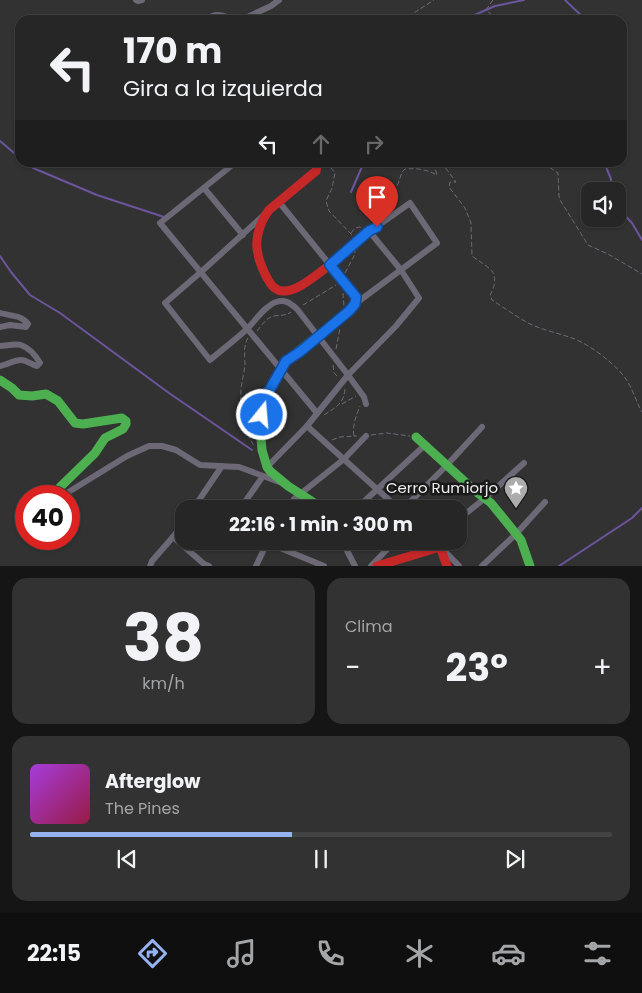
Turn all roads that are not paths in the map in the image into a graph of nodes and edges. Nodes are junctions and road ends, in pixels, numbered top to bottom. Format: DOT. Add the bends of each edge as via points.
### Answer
graph roads {
  1 [pos="136,0"];
  2 [pos="142,0"];
  3 [pos="279,0"];
  4 [pos="252,15"];
  5 [pos="230,167"];
  6 [pos="317,167"];
  7 [pos="204,188"];
  8 [pos="278,202"];
  9 [pos="267,213"];
  10 [pos="367,233"];
  11 [pos="242,235"];
  12 [pos="330,265"];
  13 [pos="401,270"];
  14 [pos="201,272"];
  15 [pos="355,304"];
  16 [pos="0,313"];
  17 [pos="0,327"];
  18 [pos="248,328"];
  19 [pos="318,336"];
  20 [pos="0,346"];
  21 [pos="0,366"];
  22 [pos="281,369"];
  23 [pos="348,375"];
  24 [pos="0,380"];
  25 [pos="364,399"];
  26 [pos="317,412"];
  27 [pos="307,426"];
  28 [pos="482,427"];
  29 [pos="366,436"];
  30 [pos="416,437"];
  31 [pos="425,445"];
  32 [pos="344,459"];
  33 [pos="524,463"];
  34 [pos="222,466"];
  35 [pos="447,466"];
  36 [pos="268,467"];
  37 [pos="263,476"];
  38 [pos="63,485"];
  39 [pos="80,485"];
  40 [pos="288,486"];
  41 [pos="377,489"];
  42 [pos="302,494"];
  43 [pos="484,499"];
  44 [pos="199,500"];
  45 [pos="246,500"];
  46 [pos="293,500"];
  47 [pos="310,500"];
  48 [pos="365,500"];
  49 [pos="389,500"];
  50 [pos="413,500"];
  51 [pos="545,502"];
  52 [pos="467,513"];
  53 [pos="175,534"];
  54 [pos="516,534"];
  55 [pos="173,537"];
  56 [pos="263,550"];
  57 [pos="285,550"];
  58 [pos="347,550"];
  59 [pos="387,550"];
  60 [pos="421,550"];
  61 [pos="440,550"];
  62 [pos="444,550"];
  63 [pos="150,566"];
  64 [pos="209,566"];
  65 [pos="256,566"];
  66 [pos="324,566"];
  67 [pos="355,566"];
  68 [pos="372,566"];
  69 [pos="377,566"];
  70 [pos="447,566"];
  71 [pos="459,566"];
  72 [pos="482,566"];
  73 [pos="530,566"];
  1 -- 2 [label="street"];
  3 -- 4 [label="street"];
  5 -- 7 [label="street"];
  6 -- 8 [label="street"];
  7 -- 11 [label="street"];
  7 -- 14 [label="street" via="160,223"];
  8 -- 9 [label="street"];
  8 -- 12 [label="street"];
  9 -- 11 [label="street"];
  9 -- 12 [label="street" via="261,223 256,248 273,288 283,292 294,290"];
  10 -- 12 [label="street"];
  10 -- 13 [label="street"];
  10 -- 13 [label="street" via="410,203 436,243"];
  11 -- 14 [label="street"];
  12 -- 15 [label="street" via="356,297"];
  13 -- 15 [label="street"];
  13 -- 23 [label="street" via="418,300"];
  14 -- 18 [label="street"];
  14 -- 18 [label="street" via="165,303 210,360"];
  15 -- 19 [label="street"];
  16 -- 17 [label="street" via="19,317 28,324 26,327"];
  18 -- 19 [label="street" via="269,306 283,301 290,302"];
  18 -- 22 [label="street"];
  19 -- 22 [label="street" via="286,361"];
  19 -- 23 [label="street"];
  20 -- 21 [label="street" via="21,345 40,363 37,366 19,360"];
  22 -- 26 [label="street"];
  22 -- 36 [label="street" via="265,401 260,427 262,450"];
  23 -- 25 [label="street"];
  23 -- 26 [label="street"];
  24 -- 38 [label="street" via="19,395 46,394 58,402 75,423 122,418 126,421 123,429 105,438 95,453"];
  26 -- 27 [label="street"];
  27 -- 32 [label="street"];
  27 -- 36 [label="street"];
  28 -- 35 [label="street"];
  29 -- 32 [label="street"];
  30 -- 31 [label="street"];
  31 -- 35 [label="street"];
  31 -- 41 [label="street"];
  32 -- 41 [label="street"];
  32 -- 42 [label="street"];
  33 -- 43 [label="street"];
  34 -- 37 [label="street" via="239,467"];
  34 -- 39 [label="street" via="200,465 176,450 149,446"];
  34 -- 44 [label="street"];
  35 -- 43 [label="street"];
  35 -- 50 [label="street"];
  36 -- 40 [label="street"];
  37 -- 40 [label="street"];
  37 -- 45 [label="street"];
  40 -- 42 [label="street"];
  41 -- 48 [label="street"];
  41 -- 49 [label="street"];
  42 -- 46 [label="street"];
  42 -- 47 [label="street"];
  43 -- 52 [label="street"];
  43 -- 54 [label="street"];
  51 -- 54 [label="street"];
  53 -- 55 [label="street"];
  54 -- 72 [label="street"];
  54 -- 73 [label="street"];
  55 -- 63 [label="street"];
  55 -- 64 [label="street"];
  56 -- 65 [label="street"];
  57 -- 66 [label="street"];
  58 -- 67 [label="street"];
  59 -- 68 [label="street"];
  60 -- 69 [label="street"];
  61 -- 70 [label="street"];
  62 -- 71 [label="street"];
}
